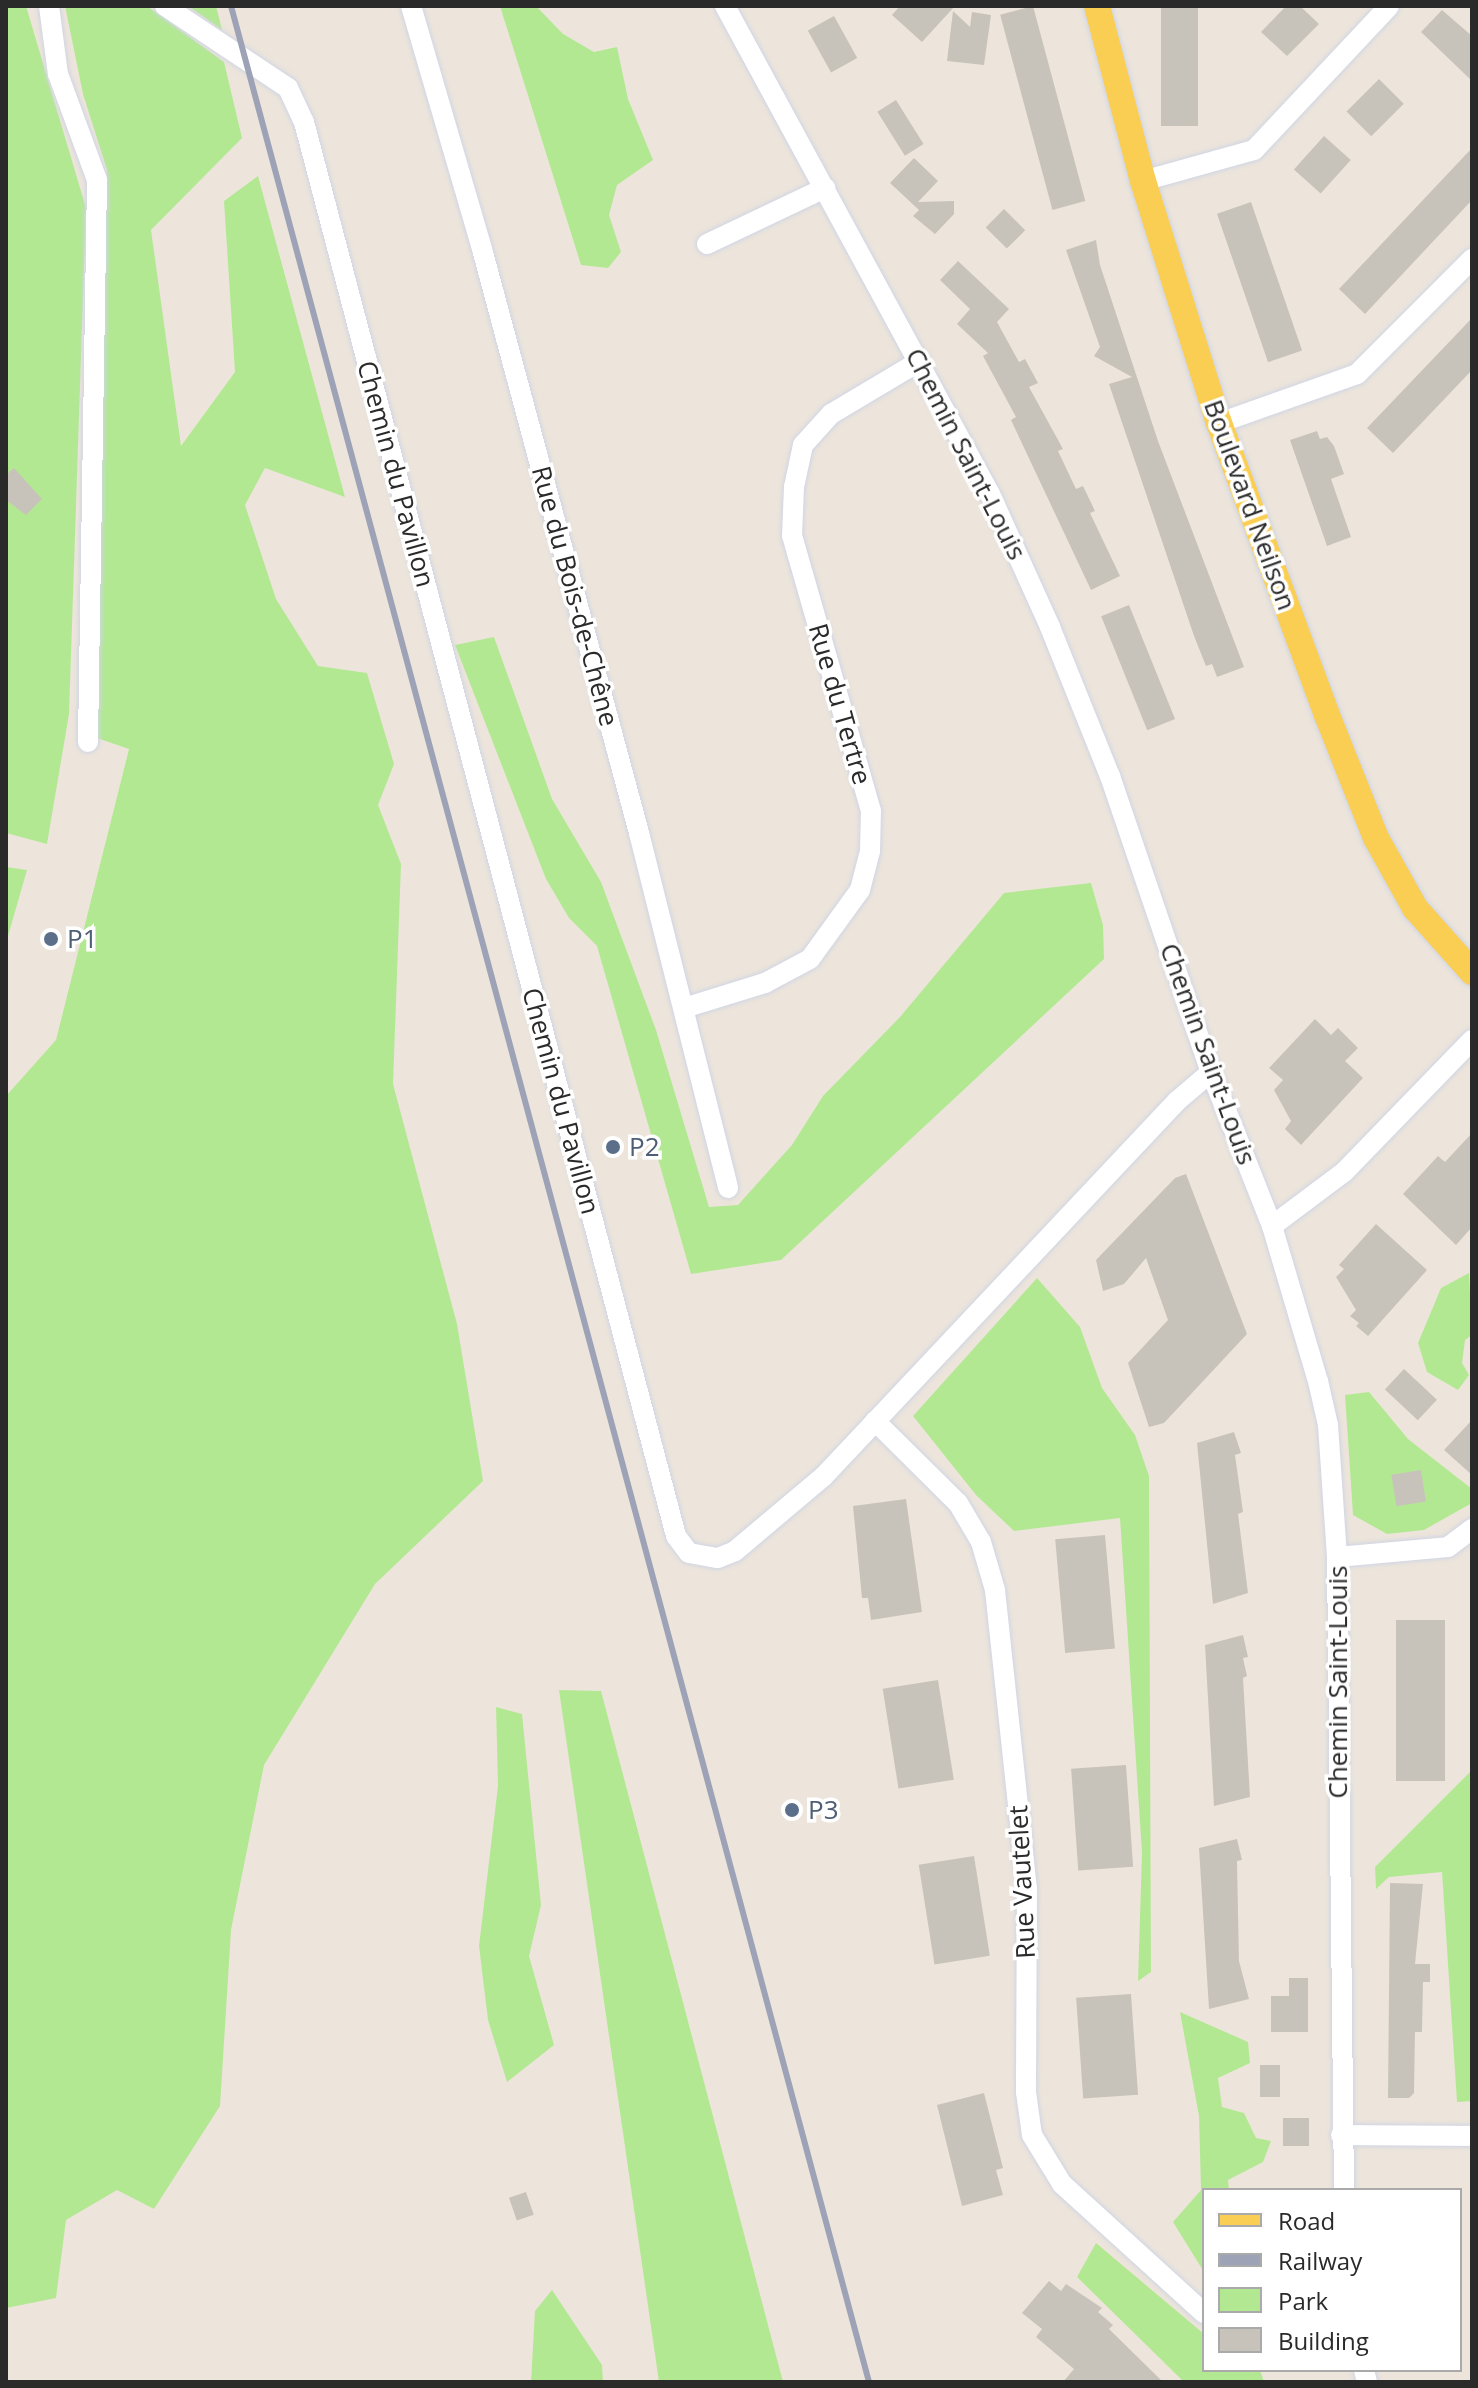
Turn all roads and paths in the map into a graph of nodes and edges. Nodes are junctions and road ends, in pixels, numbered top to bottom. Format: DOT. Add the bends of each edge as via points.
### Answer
graph roads {
  1 [pos="49,6"];
  2 [pos="165,6"];
  3 [pos="411,6"];
  4 [pos="725,6"];
  5 [pos="1097,6"];
  6 [pos="1389,6"];
  7 [pos="1143,181"];
  8 [pos="825,188"];
  9 [pos="707,244"];
  10 [pos="1472,259"];
  11 [pos="920,361"];
  12 [pos="1219,423"];
  13 [pos="88,742"];
  14 [pos="1472,972"];
  15 [pos="684,1008"];
  16 [pos="1472,1040"];
  17 [pos="1211,1072"];
  18 [pos="728,1188"];
  19 [pos="1272,1226"];
  20 [pos="875,1421"];
  21 [pos="1472,1529"];
  22 [pos="1337,1557"];
  23 [pos="1341,2135"];
  24 [pos="1472,2136"];
  25 [pos="1344,2188"];
  26 [pos="1202,2311"];
  1 -- 13 [label="street" via="58,74 97,180"];
  2 -- 20 [label="street, Chemin du Pavillon" via="288,88 304,122 676,1536 689,1553 702,1558 735,1551 773,1523"];
  3 -- 15 [label="street, Rue du Bois-de-Chêne" via="490,279"];
  4 -- 8 [label="street, Chemin Saint-Louis"];
  5 -- 7 [label="main road, Boulevard Neilson"];
  6 -- 7 [label="street" via="1254,150"];
  7 -- 12 [label="main road, Boulevard Neilson"];
  8 -- 9 [label="street"];
  8 -- 11 [label="street, Chemin Saint-Louis"];
  10 -- 12 [label="street" via="1357,374"];
  11 -- 15 [label="street, Rue du Tertre" via="831,414 803,445 794,487 792,536 871,811 870,851 860,890 810,959 765,983"];
  11 -- 17 [label="street, Chemin Saint-Louis" via="990,494 1050,627 1110,776"];
  12 -- 14 [label="main road, Boulevard Neilson" via="1376,838 1415,908"];
  15 -- 18 [label="street, Rue du Bois-de-Chêne"];
  16 -- 19 [label="street" via="1344,1172"];
  17 -- 19 [label="street, Chemin Saint-Louis"];
  17 -- 20 [label="street, Chemin du Pavillon" via="1177,1101"];
  19 -- 22 [label="street, Chemin Saint-Louis" via="1328,1425"];
  20 -- 26 [label="street, Rue Vautelet" via="958,1503 981,1542 995,1590 1027,1888 1026,2092 1032,2135 1062,2184"];
  21 -- 22 [label="street" via="1448,1547"];
  22 -- 23 [label="street, Chemin Saint-Louis"];
  23 -- 24 [label="street"];
  23 -- 25 [label="street, Chemin Saint-Louis"];
}
